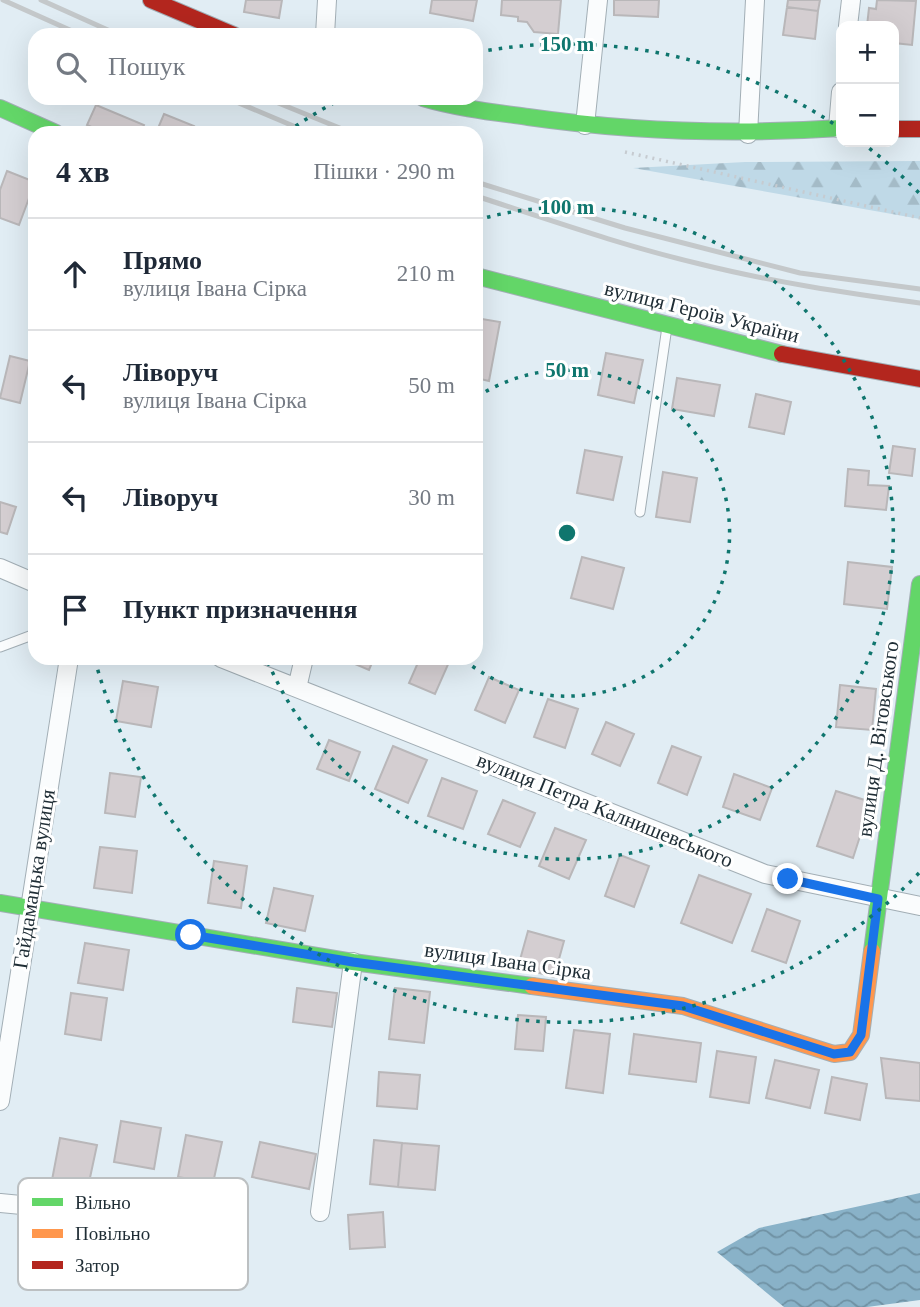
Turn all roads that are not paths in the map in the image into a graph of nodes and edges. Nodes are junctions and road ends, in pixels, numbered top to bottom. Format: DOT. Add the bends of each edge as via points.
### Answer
graph roads {
  1 [pos="152,0"];
  2 [pos="327,0"];
  3 [pos="598,0"];
  4 [pos="755,0"];
  5 [pos="851,0"];
  6 [pos="849,21"];
  7 [pos="218,28"];
  8 [pos="325,28"];
  9 [pos="448,105"];
  10 [pos="0,108"];
  11 [pos="585,125"];
  12 [pos="40,126"];
  13 [pos="836,128"];
  14 [pos="899,129"];
  15 [pos="920,129"];
  16 [pos="748,134"];
  17 [pos="483,278"];
  18 [pos="667,325"];
  19 [pos="920,379"];
  20 [pos="640,512"];
  21 [pos="0,568"];
  22 [pos="28,580"];
  23 [pos="920,584"];
  24 [pos="28,637"];
  25 [pos="0,647"];
  26 [pos="68,665"];
  27 [pos="239,665"];
  28 [pos="302,665"];
  29 [pos="297,688"];
  30 [pos="878,899"];
  31 [pos="0,903"];
  32 [pos="920,906"];
  33 [pos="30,908"];
  34 [pos="353,962"];
  35 [pos="0,1101"];
  36 [pos="0,1203"];
  37 [pos="18,1205"];
  38 [pos="320,1212"];
  1 -- 7 [label="street"];
  2 -- 8 [label="street"];
  3 -- 11 [label="street"];
  4 -- 16 [label="street"];
  5 -- 6 [label="street"];
  9 -- 11 [label="street"];
  10 -- 12 [label="street"];
  11 -- 16 [label="street"];
  13 -- 16 [label="street"];
  14 -- 15 [label="street"];
  17 -- 18 [label="street, вулиця Героїв України"];
  18 -- 19 [label="street, вулиця Героїв України" via="766,351"];
  18 -- 20 [label="lane"];
  21 -- 22 [label="street"];
  23 -- 30 [label="street, вулиця Д. Вітовського"];
  24 -- 25 [label="lane"];
  26 -- 33 [label="street, Гайдамацька вулиця"];
  27 -- 29 [label="street, вулиця Петра Калнишевського"];
  28 -- 29 [label="street"];
  29 -- 30 [label="street, вулиця Петра Калнишевського" via="765,874"];
  30 -- 32 [label="street, вулиця Петра Калнишевського"];
  30 -- 34 [label="street, вулиця Івана Сірка" via="861,1035 850,1052 834,1054 683,1006"];
  31 -- 33 [label="street, вулиця Івана Сірка"];
  33 -- 34 [label="street, вулиця Івана Сірка"];
  33 -- 35 [label="street, Гайдамацька вулиця"];
  34 -- 38 [label="street"];
  36 -- 37 [label="street"];
}
